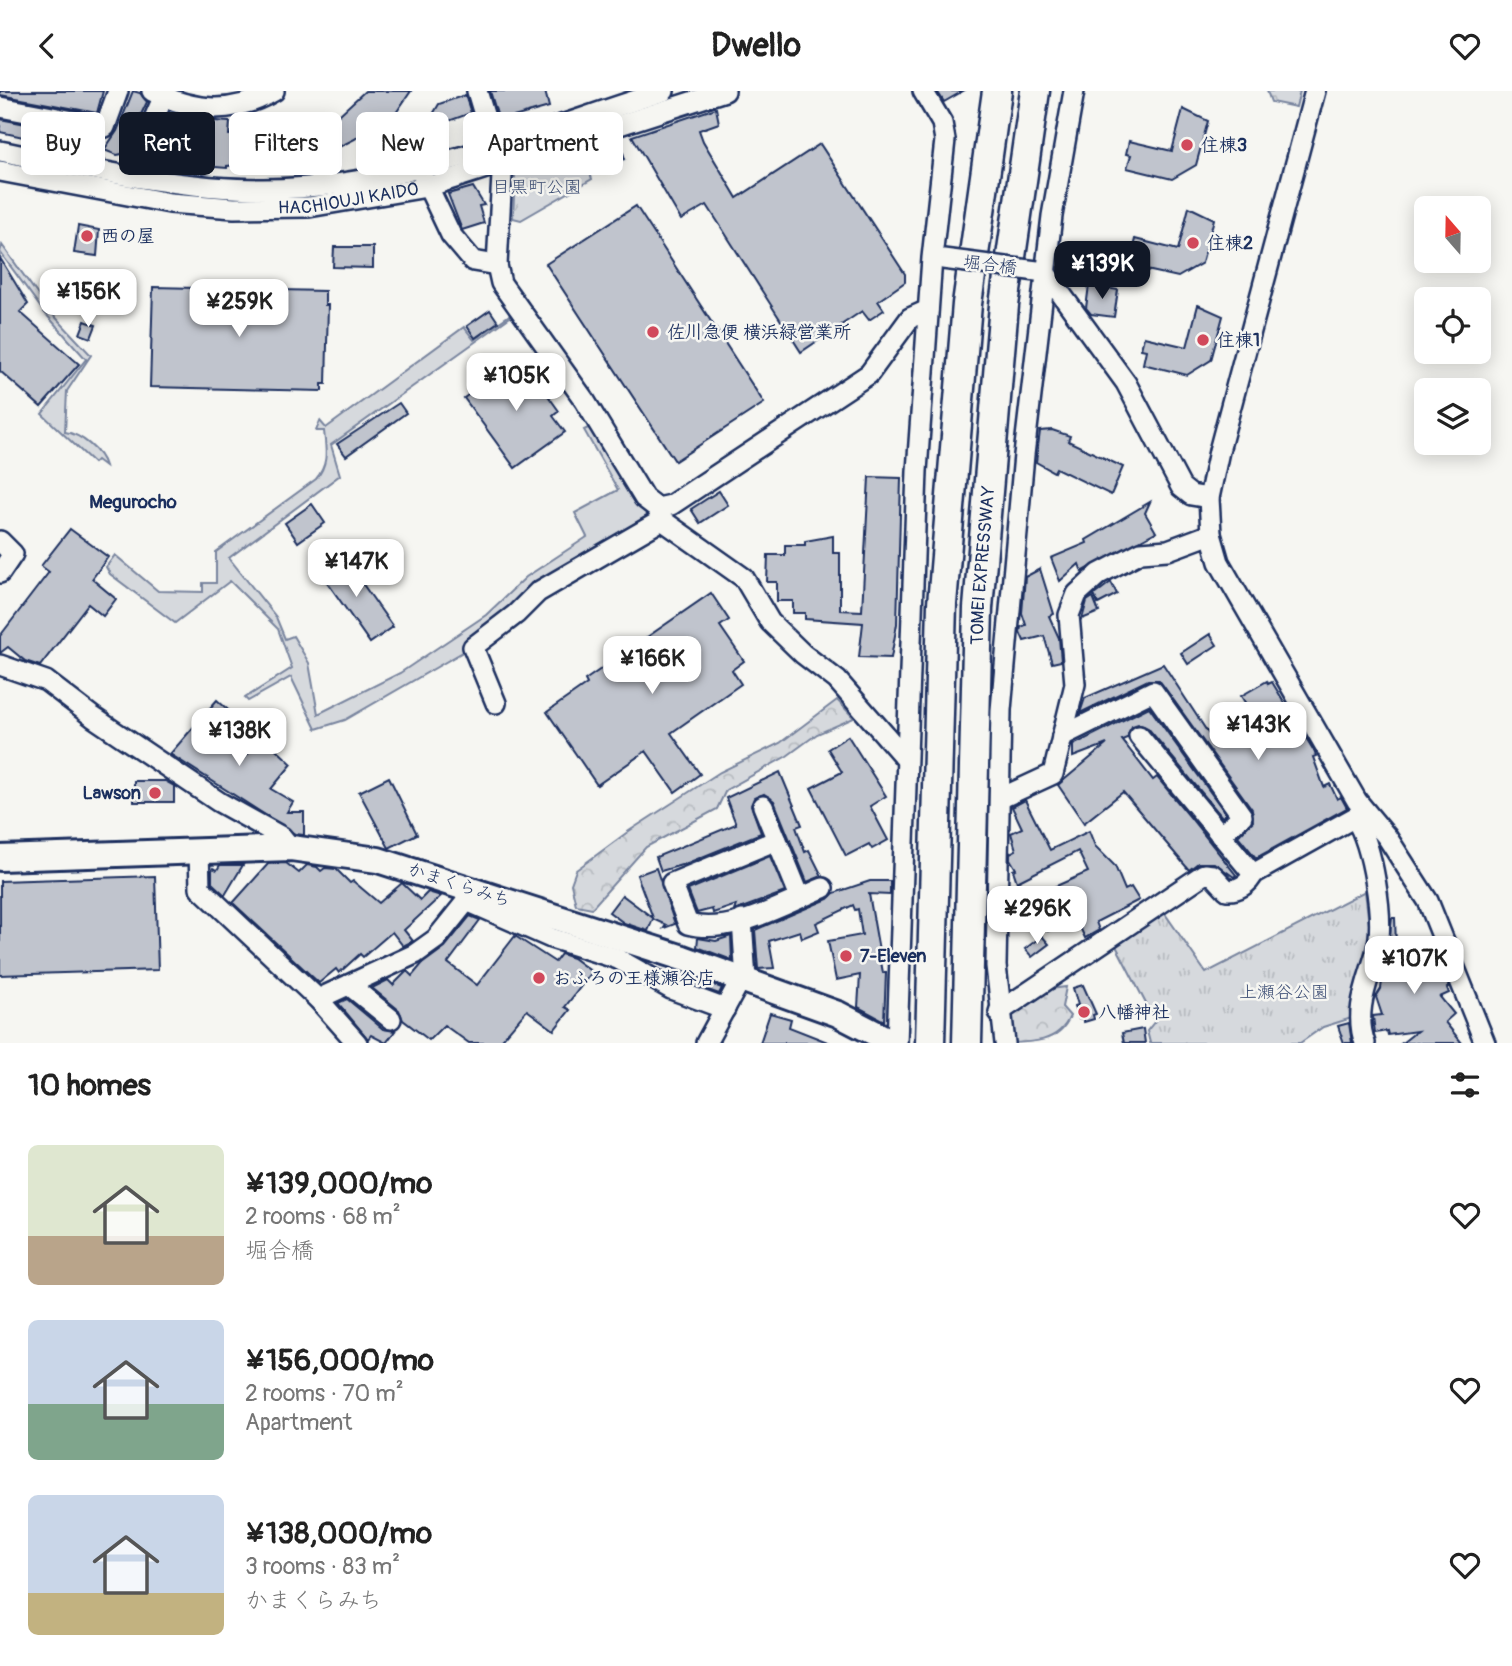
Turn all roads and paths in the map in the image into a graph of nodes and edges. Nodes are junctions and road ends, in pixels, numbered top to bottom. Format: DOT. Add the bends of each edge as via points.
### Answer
graph roads {
  1 [pos="118,91"];
  2 [pos="274,91"];
  3 [pos="477,91"];
  4 [pos="664,91"];
  5 [pos="725,91"];
  6 [pos="923,91"];
  7 [pos="997,91"];
  8 [pos="1035,91"];
  9 [pos="1074,91"];
  10 [pos="1315,91"];
  11 [pos="160,93"];
  12 [pos="0,107"];
  13 [pos="483,112"];
  14 [pos="609,112"];
  15 [pos="623,120"];
  16 [pos="0,151"];
  17 [pos="463,166"];
  18 [pos="0,171"];
  19 [pos="502,175"];
  20 [pos="129,176"];
  21 [pos="424,178"];
  22 [pos="938,259"];
  23 [pos="497,265"];
  24 [pos="1041,272"];
  25 [pos="928,310"];
  26 [pos="1209,498"];
  27 [pos="659,514"];
  28 [pos="1211,534"];
  29 [pos="0,541"];
  30 [pos="0,573"];
  31 [pos="0,665"];
  32 [pos="496,703"];
  33 [pos="1062,736"];
  34 [pos="1139,736"];
  35 [pos="905,758"];
  36 [pos="1001,798"];
  37 [pos="764,806"];
  38 [pos="1360,815"];
  39 [pos="1220,835"];
  40 [pos="777,840"];
  41 [pos="291,848"];
  42 [pos="199,851"];
  43 [pos="0,858"];
  44 [pos="1253,874"];
  45 [pos="823,888"];
  46 [pos="471,896"];
  47 [pos="800,897"];
  48 [pos="742,920"];
  49 [pos="743,979"];
  50 [pos="349,985"];
  51 [pos="318,999"];
  52 [pos="725,1009"];
  53 [pos="999,1012"];
  54 [pos="391,1019"];
  55 [pos="357,1043"];
  56 [pos="706,1043"];
  57 [pos="895,1043"];
  58 [pos="930,1043"];
  59 [pos="967,1043"];
  60 [pos="1005,1043"];
  61 [pos="1365,1043"];
  62 [pos="1484,1043"];
  1 -- 12 [label="street" via="105,127"];
  2 -- 11 [label="street" via="220,110 188,106"];
  3 -- 13 [label="street"];
  4 -- 14 [label="street, HACHIOUJI KAIDO"];
  5 -- 15 [label="street, HACHIOUJI KAIDO"];
  6 -- 22 [label="street" via="942,123 945,140"];
  7 -- 58 [label="highway, TOMEI EXPRESSWAY" via="967,304 942,604"];
  8 -- 59 [label="highway, TOMEI EXPRESSWAY" via="1004,305 978,608"];
  9 -- 24 [label="street"];
  10 -- 26 [label="street"];
  11 -- 20 [label="street"];
  16 -- 20 [label="street, HACHIOUJI KAIDO"];
  17 -- 21 [label="street, HACHIOUJI KAIDO"];
  18 -- 21 [label="street, HACHIOUJI KAIDO" via="137,198 234,208 309,207"];
  19 -- 23 [label="street"];
  20 -- 21 [label="street, HACHIOUJI KAIDO" via="207,187 265,189"];
  21 -- 23 [label="street" via="450,235 473,261"];
  22 -- 24 [label="street, 堀合橋, bridge"];
  22 -- 25 [label="street"];
  23 -- 27 [label="street" via="501,283"];
  24 -- 26 [label="street" via="1126,383 1181,487 1191,495"];
  24 -- 36 [label="street" via="1001,711"];
  25 -- 27 [label="street" via="910,318 869,374"];
  25 -- 35 [label="street"];
  26 -- 28 [label="street"];
  27 -- 32 [label="street" via="538,591 473,647"];
  27 -- 35 [label="street" via="744,578 770,622 837,680"];
  28 -- 33 [label="street" via="1168,550 1141,552 1077,594 1069,615 1074,684"];
  28 -- 38 [label="street" via="1228,580"];
  29 -- 30 [label="street" via="13,554"];
  31 -- 41 [label="street" via="46,681 219,802 282,837"];
  33 -- 36 [label="street" via="1053,774"];
  33 -- 39 [label="street" via="1153,691 1242,817"];
  34 -- 39 [label="street"];
  35 -- 57 [label="street"];
  36 -- 53 [label="street"];
  37 -- 40 [label="street"];
  38 -- 44 [label="street"];
  38 -- 61 [label="street" via="1372,859 1379,926 1360,1012"];
  38 -- 62 [label="street" via="1387,837 1428,901"];
  39 -- 44 [label="street"];
  40 -- 47 [label="street"];
  40 -- 48 [label="street" via="672,883 688,924 702,928"];
  41 -- 42 [label="main road, かまくらみち"];
  41 -- 46 [label="main road, かまくらみち" via="378,860"];
  42 -- 43 [label="main road, かまくらみち"];
  42 -- 51 [label="street" via="200,888"];
  44 -- 53 [label="street" via="1234,891 1213,875 1204,874"];
  45 -- 47 [label="street"];
  46 -- 49 [label="main road, かまくらみち"];
  46 -- 50 [label="street" via="436,939"];
  46 -- 52 [label="street" via="551,938 618,959 671,989"];
  47 -- 48 [label="street"];
  48 -- 49 [label="street"];
  49 -- 52 [label="street"];
  49 -- 57 [label="main road, かまくらみち" via="838,1014"];
  50 -- 51 [label="street"];
  50 -- 54 [label="street"];
  51 -- 55 [label="street"];
  52 -- 56 [label="street"];
  53 -- 60 [label="street"];
}
